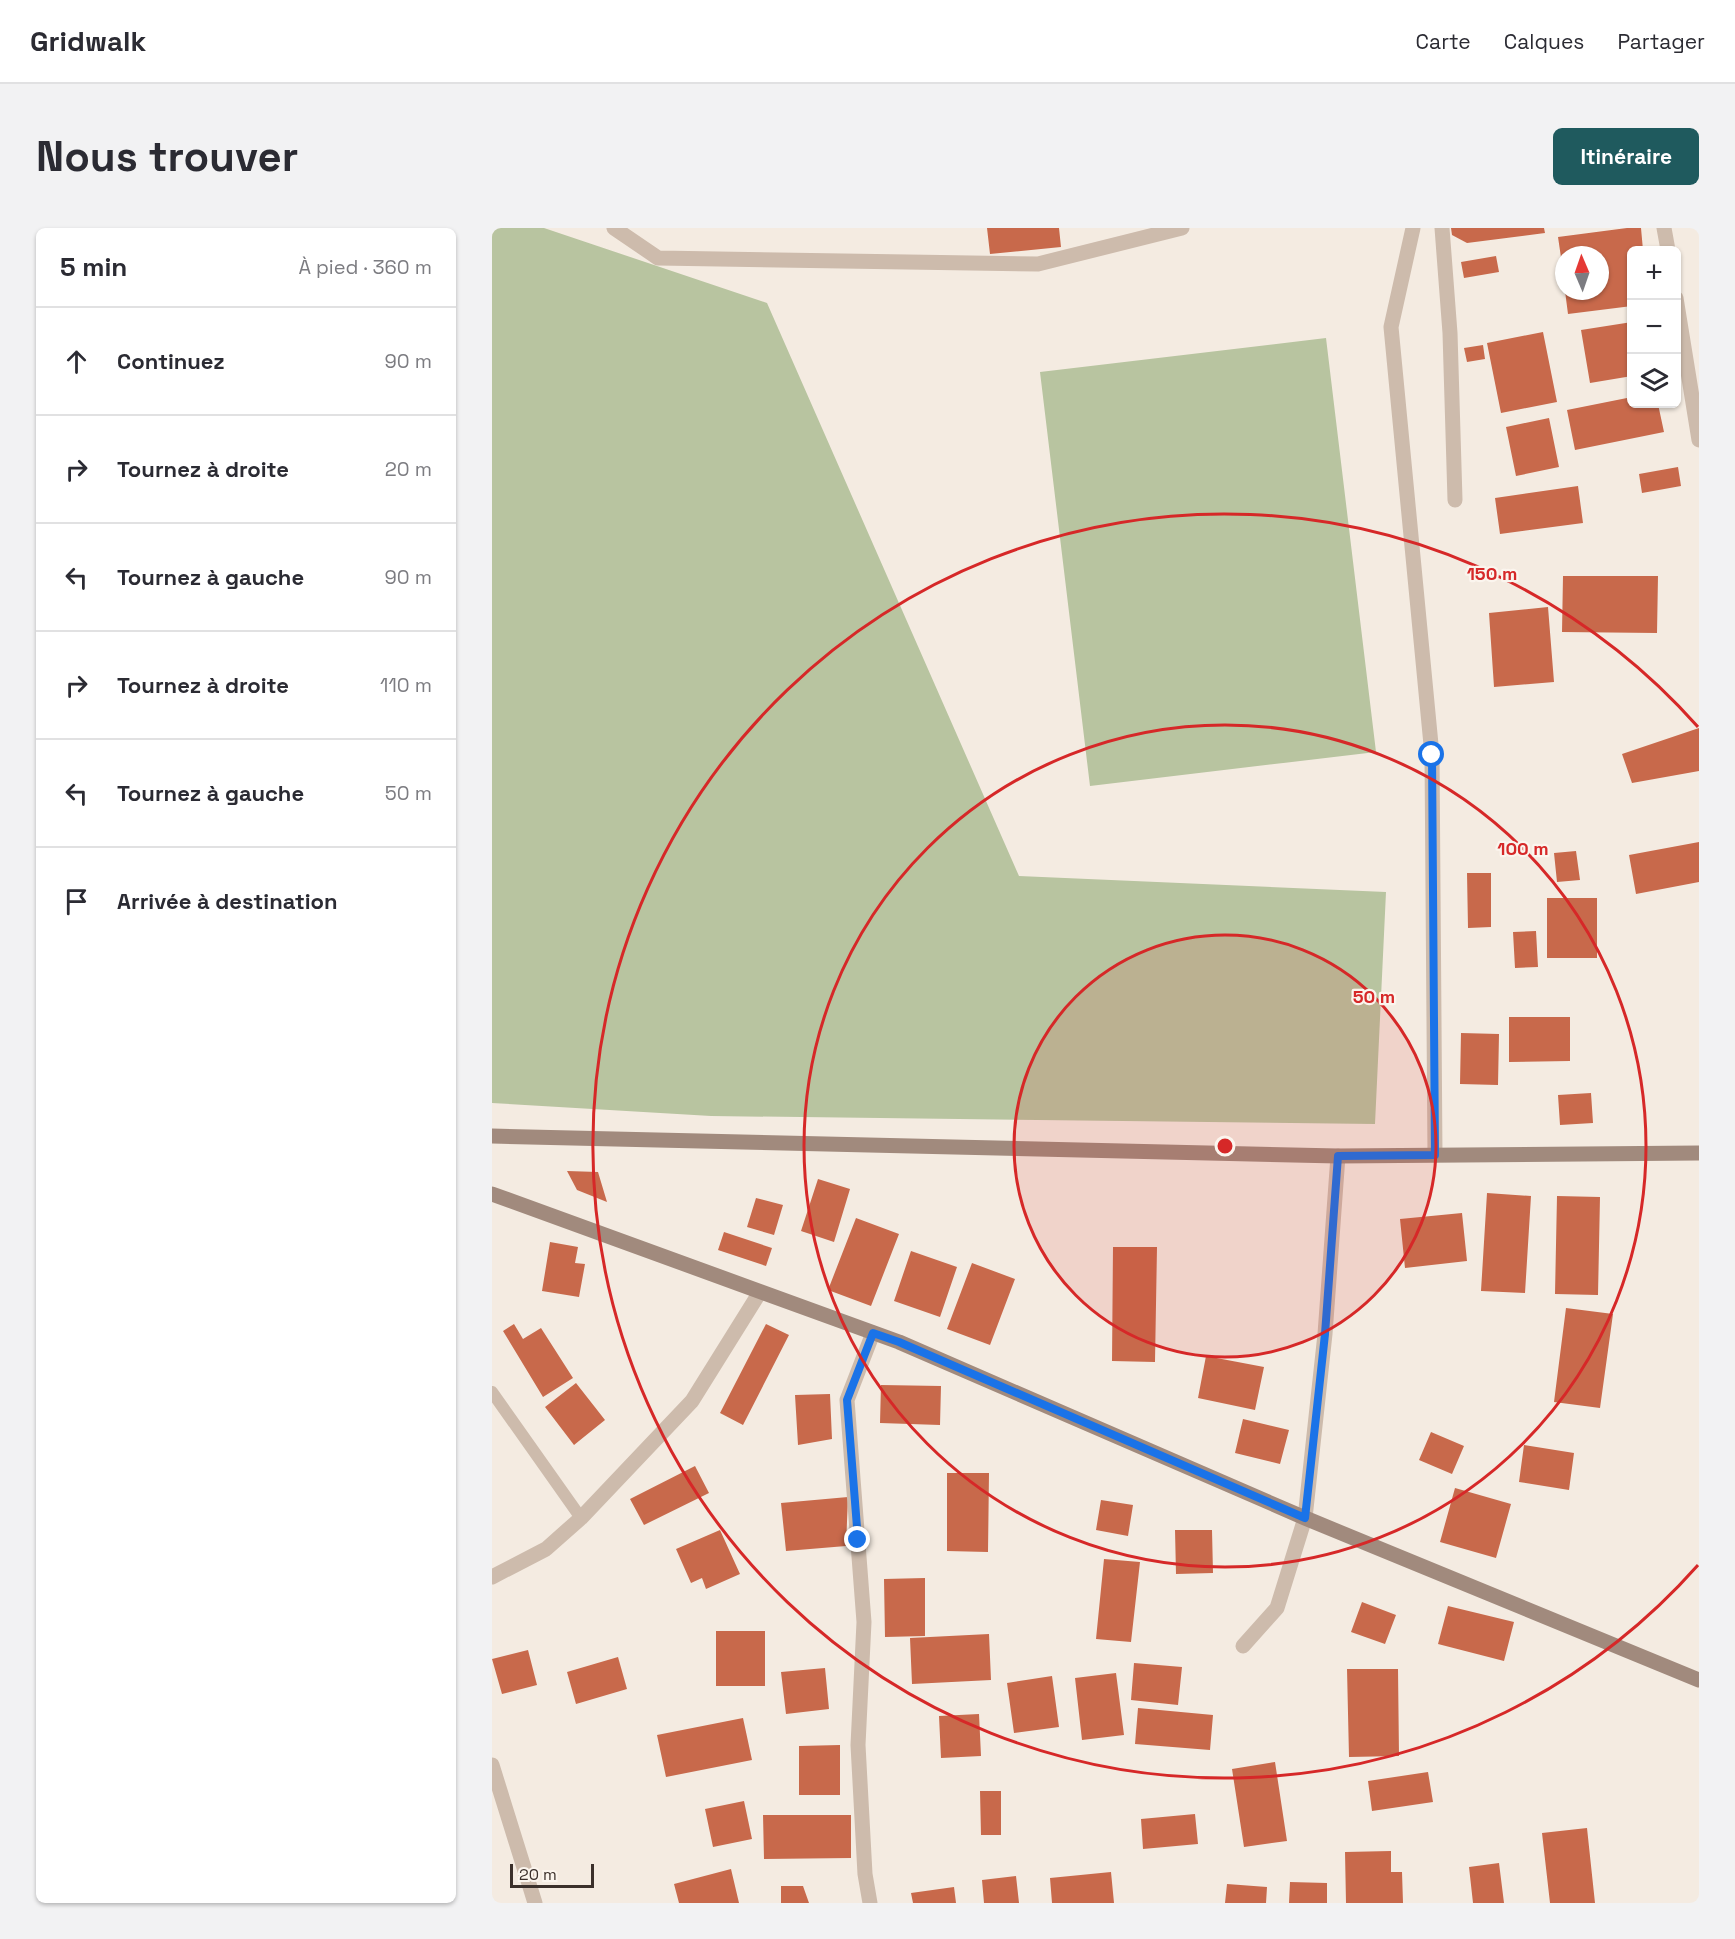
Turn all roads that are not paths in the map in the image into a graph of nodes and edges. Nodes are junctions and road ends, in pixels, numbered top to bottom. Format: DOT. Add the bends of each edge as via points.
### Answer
graph roads {
  1 [pos="614,228"];
  2 [pos="1182,228"];
  3 [pos="1413,228"];
  4 [pos="1442,228"];
  5 [pos="1664,228"];
  6 [pos="1667,246"];
  7 [pos="1678,300"];
  8 [pos="1692,351"];
  9 [pos="1699,440"];
  10 [pos="1455,500"];
  11 [pos="492,1136"];
  12 [pos="1699,1153"];
  13 [pos="1435,1155"];
  14 [pos="1338,1156"];
  15 [pos="492,1194"];
  16 [pos="760,1292"];
  17 [pos="873,1333"];
  18 [pos="492,1392"];
  19 [pos="581,1518"];
  20 [pos="1305,1518"];
  21 [pos="492,1577"];
  22 [pos="1243,1646"];
  23 [pos="1699,1680"];
  24 [pos="492,1765"];
  25 [pos="535,1903"];
  26 [pos="870,1903"];
  1 -- 2 [label="street" via="658,258 1038,264"];
  3 -- 13 [label="street" via="1391,327 1432,755"];
  4 -- 10 [label="street"];
  5 -- 6 [label="street"];
  7 -- 8 [label="street"];
  8 -- 9 [label="street"];
  11 -- 14 [label="street"];
  12 -- 13 [label="street"];
  13 -- 14 [label="street"];
  14 -- 20 [label="street" via="1325,1334"];
  15 -- 16 [label="street"];
  16 -- 17 [label="street"];
  16 -- 19 [label="street" via="692,1401"];
  17 -- 20 [label="street"];
  17 -- 26 [label="street" via="847,1400 864,1622 858,1745"];
  18 -- 19 [label="lane"];
  19 -- 21 [label="street" via="546,1549"];
  20 -- 22 [label="street" via="1277,1608"];
  20 -- 23 [label="street"];
  24 -- 25 [label="street"];
}
